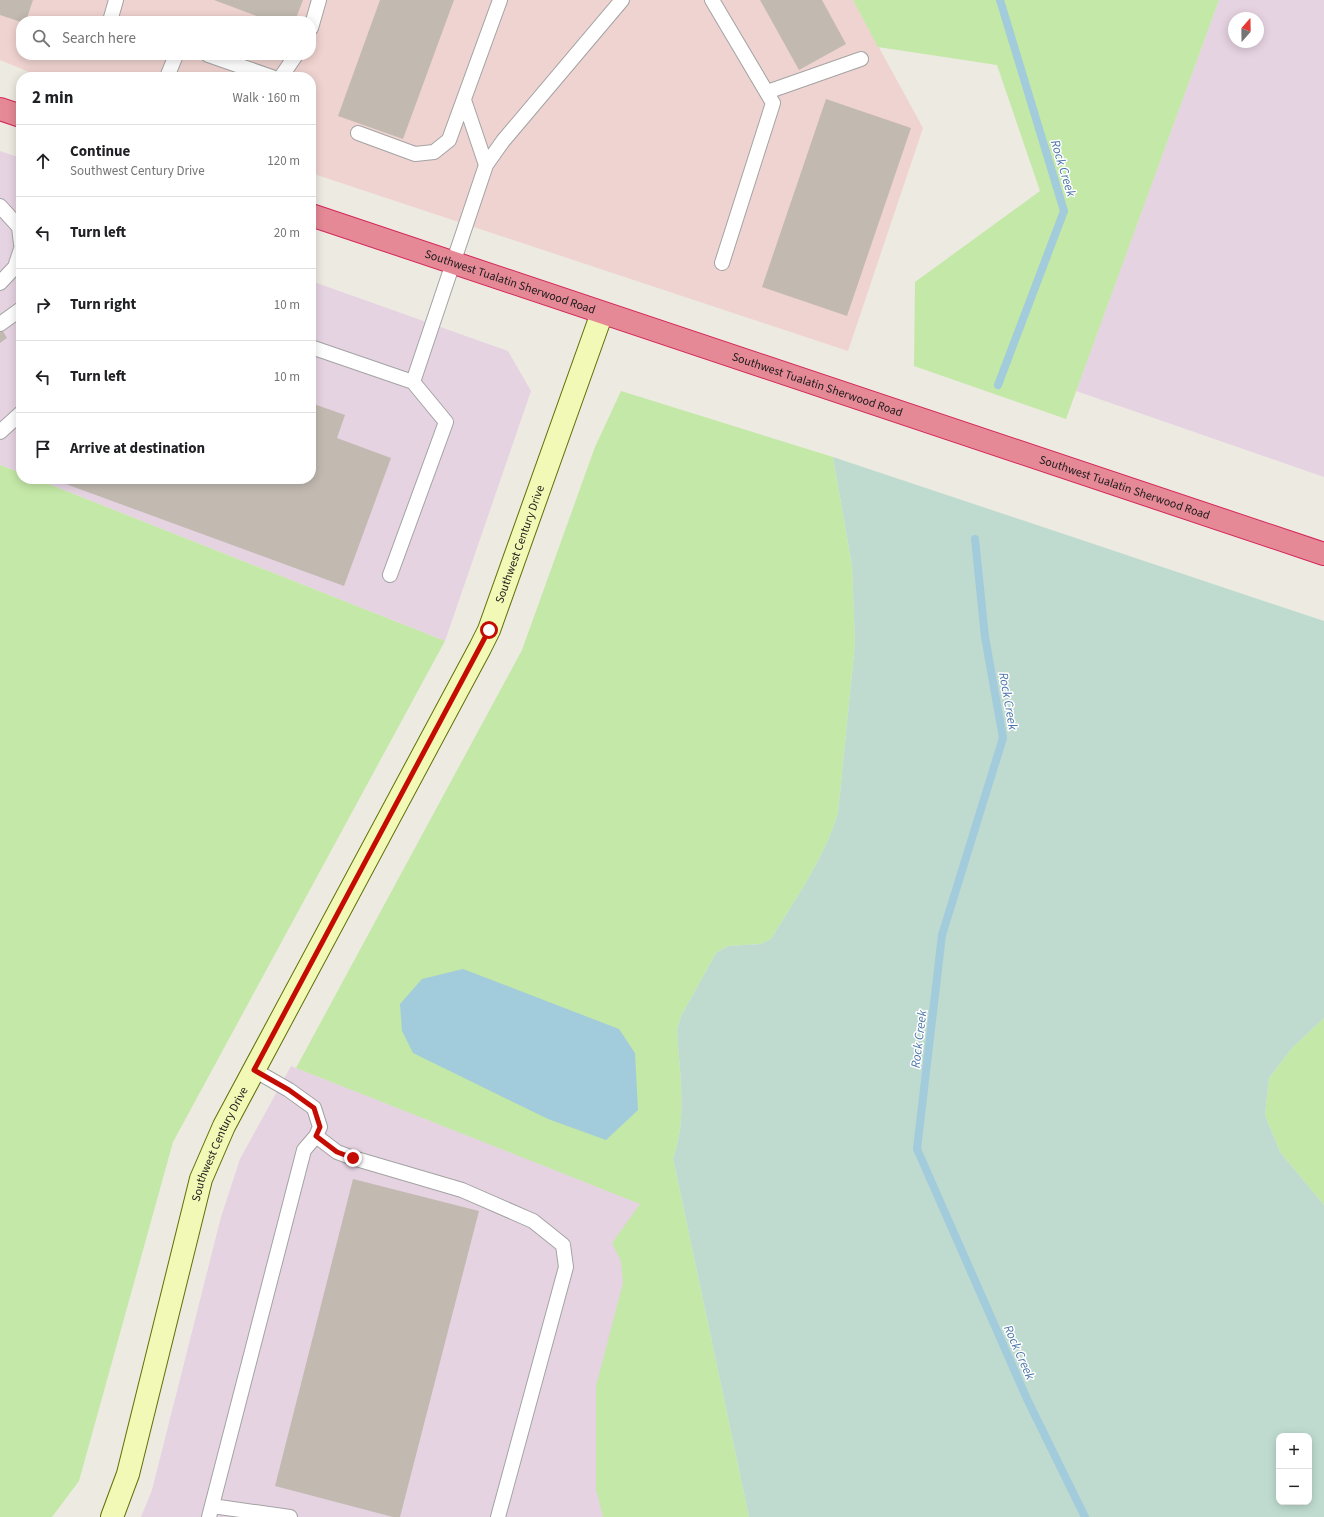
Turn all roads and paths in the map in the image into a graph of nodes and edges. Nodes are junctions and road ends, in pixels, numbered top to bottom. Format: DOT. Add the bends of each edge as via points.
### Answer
graph roads {
  1 [pos="116,0"];
  2 [pos="319,0"];
  3 [pos="500,0"];
  4 [pos="622,0"];
  5 [pos="712,0"];
  6 [pos="111,16"];
  7 [pos="314,16"];
  8 [pos="861,59"];
  9 [pos="174,60"];
  10 [pos="223,60"];
  11 [pos="293,60"];
  12 [pos="169,72"];
  13 [pos="257,72"];
  14 [pos="284,72"];
  15 [pos="767,92"];
  16 [pos="464,100"];
  17 [pos="0,109"];
  18 [pos="16,114"];
  19 [pos="358,133"];
  20 [pos="486,166"];
  21 [pos="0,204"];
  22 [pos="16,212"];
  23 [pos="316,217"];
  24 [pos="16,223"];
  25 [pos="454,263"];
  26 [pos="722,263"];
  27 [pos="16,264"];
  28 [pos="0,283"];
  29 [pos="16,313"];
  30 [pos="602,313"];
  31 [pos="0,324"];
  32 [pos="316,349"];
  33 [pos="413,382"];
  34 [pos="16,418"];
  35 [pos="0,432"];
  36 [pos="1324,554"];
  37 [pos="390,575"];
  38 [pos="254,1070"];
  39 [pos="316,1136"];
  40 [pos="210,1511"];
  41 [pos="112,1517"];
  42 [pos="290,1517"];
  43 [pos="498,1517"];
  1 -- 6 [label="lane"];
  2 -- 7 [label="lane"];
  3 -- 16 [label="lane"];
  4 -- 20 [label="lane" via="503,141"];
  5 -- 15 [label="lane"];
  8 -- 15 [label="lane"];
  9 -- 12 [label="lane"];
  10 -- 13 [label="lane"];
  11 -- 14 [label="lane"];
  15 -- 26 [label="lane" via="773,103"];
  16 -- 19 [label="lane" via="449,140 434,152 414,154"];
  16 -- 20 [label="lane"];
  17 -- 18 [label="highway"];
  20 -- 25 [label="lane"];
  21 -- 22 [label="lane"];
  21 -- 24 [label="lane"];
  23 -- 25 [label="highway, Southwest Tualatin Sherwood Road"];
  25 -- 30 [label="highway, Southwest Tualatin Sherwood Road"];
  25 -- 33 [label="lane"];
  27 -- 28 [label="lane"];
  29 -- 31 [label="lane"];
  30 -- 36 [label="highway, Southwest Tualatin Sherwood Road"];
  30 -- 38 [label="street, Southwest Century Drive" via="483,642"];
  32 -- 33 [label="lane"];
  33 -- 37 [label="lane" via="446,422"];
  34 -- 35 [label="lane"];
  38 -- 39 [label="lane" via="314,1108 320,1127"];
  38 -- 41 [label="street, Southwest Century Drive" via="224,1126 201,1179 128,1474"];
  39 -- 40 [label="lane" via="304,1150"];
  39 -- 43 [label="lane" via="337,1152 462,1190 533,1221 562,1245 566,1267"];
  40 -- 42 [label="lane"];
}
